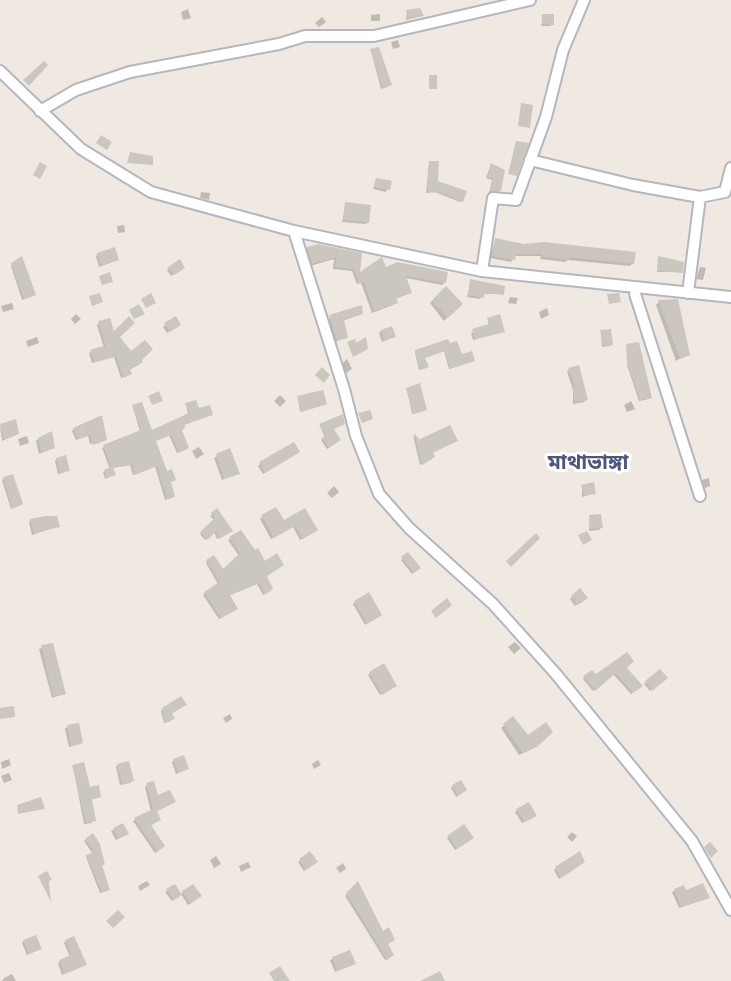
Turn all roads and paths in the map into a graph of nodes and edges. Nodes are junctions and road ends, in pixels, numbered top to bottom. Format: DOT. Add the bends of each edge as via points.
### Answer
graph roads {
  1 [pos="530,0"];
  2 [pos="584,0"];
  3 [pos="0,71"];
  4 [pos="40,111"];
  5 [pos="530,160"];
  6 [pos="731,168"];
  7 [pos="728,191"];
  8 [pos="700,197"];
  9 [pos="294,231"];
  10 [pos="482,271"];
  11 [pos="688,292"];
  12 [pos="635,294"];
  13 [pos="731,297"];
  14 [pos="700,495"];
  15 [pos="731,910"];
  1 -- 4 [label="street" via="374,36 305,36 130,72 76,90"];
  2 -- 5 [label="street" via="563,50"];
  3 -- 4 [label="street"];
  4 -- 9 [label="street" via="81,149 151,192"];
  5 -- 8 [label="street"];
  5 -- 10 [label="street" via="516,200 493,198"];
  6 -- 7 [label="street"];
  7 -- 8 [label="street"];
  8 -- 11 [label="street"];
  9 -- 10 [label="street"];
  9 -- 15 [label="street" via="356,436 379,494 409,528 493,604 556,674 692,841"];
  10 -- 11 [label="street"];
  11 -- 13 [label="street"];
  12 -- 14 [label="street"];
}
